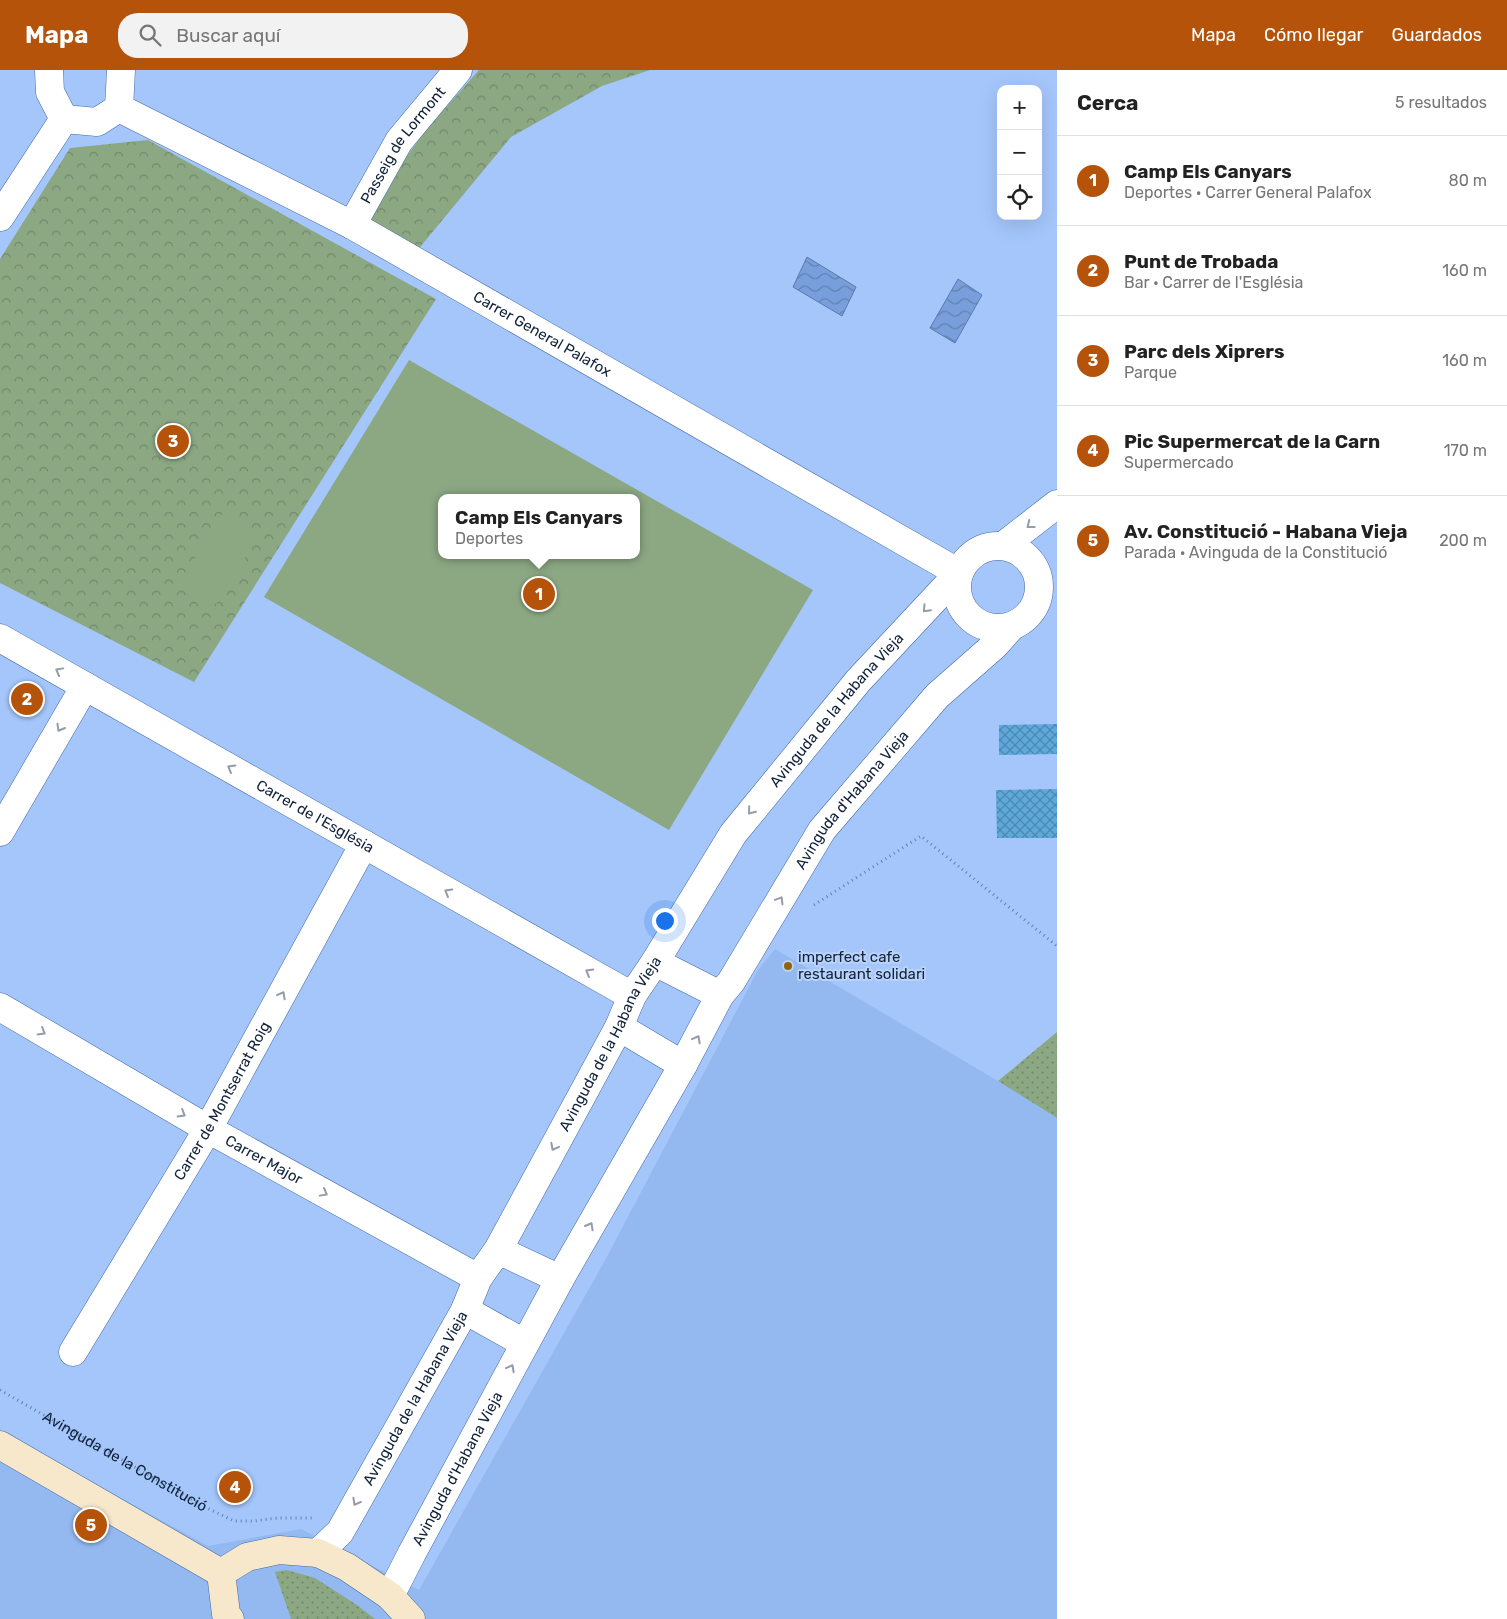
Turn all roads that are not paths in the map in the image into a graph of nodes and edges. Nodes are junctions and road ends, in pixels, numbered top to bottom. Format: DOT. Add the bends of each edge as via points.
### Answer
graph roads {
  1 [pos="49,70"];
  2 [pos="122,70"];
  3 [pos="458,70"];
  4 [pos="119,108"];
  5 [pos="64,119"];
  6 [pos="0,217"];
  7 [pos="352,224"];
  8 [pos="1057,504"];
  9 [pos="1003,546"];
  10 [pos="959,573"];
  11 [pos="1048,583"];
  12 [pos="1011,627"];
  13 [pos="0,638"];
  14 [pos="85,686"];
  15 [pos="0,832"];
  16 [pos="364,844"];
  17 [pos="655,962"];
  18 [pos="720,995"];
  19 [pos="632,996"];
  20 [pos="0,1007"];
  21 [pos="619,1027"];
  22 [pos="683,1065"];
  23 [pos="208,1129"];
  24 [pos="498,1250"];
  25 [pos="478,1278"];
  26 [pos="560,1279"];
  27 [pos="465,1310"];
  28 [pos="524,1343"];
  29 [pos="73,1352"];
  30 [pos="0,1445"];
  31 [pos="318,1553"];
  32 [pos="221,1572"];
  33 [pos="390,1596"];
  34 [pos="230,1619"];
  35 [pos="411,1619"];
  1 -- 5 [label="street" via="50,92"];
  2 -- 4 [label="street"];
  3 -- 7 [label="street, Passeig de Lormont" via="399,141"];
  4 -- 5 [label="street" via="97,122"];
  4 -- 7 [label="street, Carrer General Palafox"];
  5 -- 6 [label="street"];
  7 -- 10 [label="street, Carrer General Palafox"];
  8 -- 9 [label="street, one-way"];
  9 -- 10 [label="street" via="984,548 969,557"];
  9 -- 11 [label="street" via="1017,551"];
  10 -- 12 [label="street" via="956,591 962,609 975,622 992,628"];
  10 -- 17 [label="street, Avinguda de la Habana Vieja, one-way" via="858,681 732,834"];
  11 -- 12 [label="street" via="1030,612"];
  18 -- 12 [label="street, Avinguda d'Habana Vieja, one-way" via="731,982 822,830 937,696"];
  14 -- 13 [label="street, Carrer de l'Església, one-way"];
  14 -- 15 [label="street, one-way"];
  16 -- 14 [label="street, Carrer de l'Església, one-way"];
  19 -- 16 [label="street, Carrer de l'Església, one-way"];
  23 -- 16 [label="street, Carrer de Montserrat Roig, one-way"];
  17 -- 18 [label="street"];
  17 -- 19 [label="street, Avinguda de la Habana Vieja"];
  22 -- 18 [label="street, Avinguda d'Habana Vieja, one-way"];
  19 -- 21 [label="street, Avinguda de la Habana Vieja"];
  20 -- 23 [label="street, Carrer Major, one-way"];
  21 -- 22 [label="street"];
  21 -- 24 [label="street, Avinguda de la Habana Vieja, one-way"];
  26 -- 22 [label="street, Avinguda d'Habana Vieja, one-way"];
  23 -- 25 [label="street, Carrer Major, one-way"];
  23 -- 29 [label="street, Carrer de Montserrat Roig"];
  24 -- 25 [label="street, Avinguda de la Habana Vieja"];
  24 -- 26 [label="street"];
  25 -- 27 [label="street, Avinguda de la Habana Vieja"];
  26 -- 28 [label="street, Avinguda d'Habana Vieja"];
  27 -- 28 [label="street"];
  27 -- 31 [label="street, Avinguda de la Habana Vieja, one-way" via="340,1532"];
  33 -- 28 [label="street, Avinguda d'Habana Vieja, one-way"];
  30 -- 32 [label="street"];
  31 -- 32 [label="street" via="279,1550 247,1557"];
  31 -- 33 [label="street" via="347,1567"];
  32 -- 34 [label="street" via="226,1614"];
  33 -- 35 [label="street"];
}
